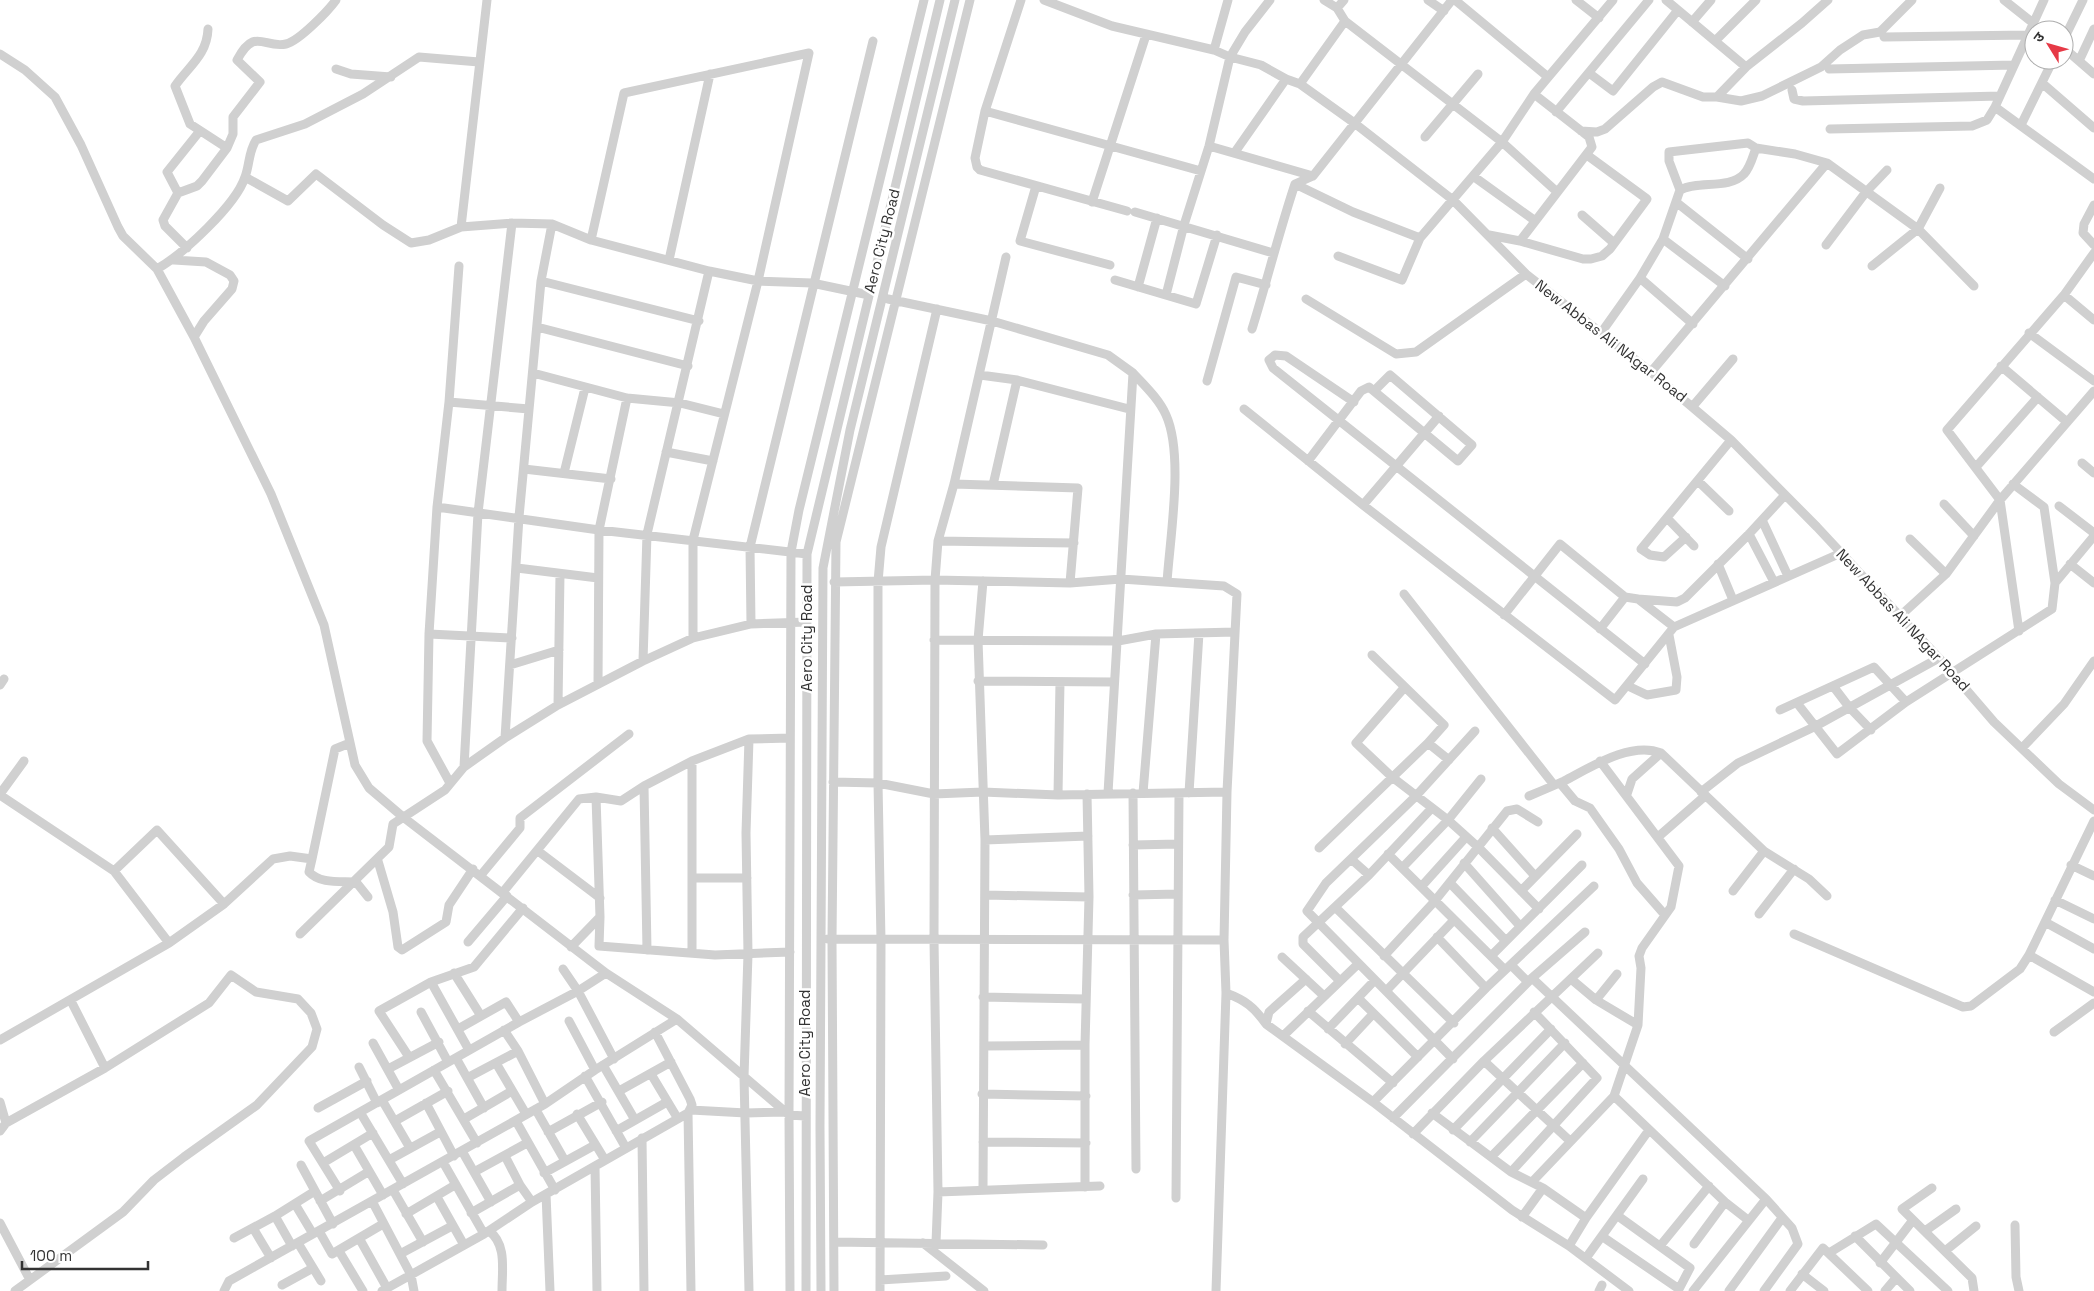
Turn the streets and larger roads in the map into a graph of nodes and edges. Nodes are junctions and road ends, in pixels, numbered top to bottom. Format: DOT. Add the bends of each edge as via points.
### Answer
graph roads {
  1 [pos="336,0"];
  2 [pos="487,0"];
  3 [pos="924,0"];
  4 [pos="940,0"];
  5 [pos="955,0"];
  6 [pos="970,0"];
  7 [pos="1021,0"];
  8 [pos="1044,0"];
  9 [pos="1228,0"];
  10 [pos="1270,0"];
  11 [pos="1324,0"];
  12 [pos="1344,0"];
  13 [pos="1428,0"];
  14 [pos="1454,0"];
  15 [pos="1576,0"];
  16 [pos="1613,0"];
  17 [pos="1649,0"];
  18 [pos="1711,0"];
  19 [pos="1756,0"];
  20 [pos="1828,0"];
  21 [pos="1912,0"];
  22 [pos="2004,0"];
  23 [pos="2044,0"];
  24 [pos="2083,0"];
  25 [pos="1668,1"];
  26 [pos="1337,8"];
  27 [pos="1444,10"];
  28 [pos="1678,10"];
  29 [pos="1599,18"];
  30 [pos="2029,20"];
  31 [pos="2034,20"];
  32 [pos="2073,20"];
  33 [pos="1346,22"];
  34 [pos="1692,22"];
  35 [pos="208,29"];
  36 [pos="2094,29"];
  37 [pos="1146,35"];
  38 [pos="2024,35"];
  39 [pos="1884,37"];
  40 [pos="873,41"];
  41 [pos="1715,41"];
  42 [pos="2024,44"];
  43 [pos="1214,50"];
  44 [pos="0,54"];
  45 [pos="1230,57"];
  46 [pos="2074,57"];
  47 [pos="2079,61"];
  48 [pos="478,62"];
  49 [pos="1402,65"];
  50 [pos="2014,65"];
  51 [pos="1746,67"];
  52 [pos="336,69"];
  53 [pos="1830,69"];
  54 [pos="2048,70"];
  55 [pos="1589,73"];
  56 [pos="710,74"];
  57 [pos="1478,74"];
  58 [pos="2094,74"];
  59 [pos="391,77"];
  60 [pos="1548,77"];
  61 [pos="1286,80"];
  62 [pos="2042,83"];
  63 [pos="1300,84"];
  64 [pos="1792,90"];
  65 [pos="1534,94"];
  66 [pos="2000,96"];
  67 [pos="1717,97"];
  68 [pos="1453,104"];
  69 [pos="1996,107"];
  70 [pos="986,112"];
  71 [pos="1556,112"];
  72 [pos="1354,122"];
  73 [pos="2021,125"];
  74 [pos="2094,128"];
  75 [pos="1830,129"];
  76 [pos="1581,131"];
  77 [pos="199,132"];
  78 [pos="1425,137"];
  79 [pos="1502,142"];
  80 [pos="1209,146"];
  81 [pos="1109,147"];
  82 [pos="227,148"];
  83 [pos="1756,148"];
  84 [pos="1235,152"];
  85 [pos="1587,155"];
  86 [pos="1827,163"];
  87 [pos="1887,170"];
  88 [pos="1201,171"];
  89 [pos="1313,176"];
  90 [pos="1473,176"];
  91 [pos="246,177"];
  92 [pos="2094,179"];
  93 [pos="1295,184"];
  94 [pos="1036,186"];
  95 [pos="1940,188"];
  96 [pos="1680,190"];
  97 [pos="1556,191"];
  98 [pos="1866,192"];
  99 [pos="178,193"];
  100 [pos="1453,200"];
  101 [pos="1092,202"];
  102 [pos="1676,202"];
  103 [pos="2094,206"];
  104 [pos="1582,216"];
  105 [pos="1157,218"];
  106 [pos="1534,220"];
  107 [pos="512,223"];
  108 [pos="552,224"];
  109 [pos="1184,225"];
  110 [pos="461,226"];
  111 [pos="1918,229"];
  112 [pos="1489,234"];
  113 [pos="1217,235"];
  114 [pos="1420,238"];
  115 [pos="1663,239"];
  116 [pos="591,240"];
  117 [pos="1520,241"];
  118 [pos="1614,243"];
  119 [pos="1826,245"];
  120 [pos="2094,245"];
  121 [pos="187,248"];
  122 [pos="2094,252"];
  123 [pos="1273,253"];
  124 [pos="1338,256"];
  125 [pos="1006,257"];
  126 [pos="1748,259"];
  127 [pos="174,260"];
  128 [pos="669,260"];
  129 [pos="459,266"];
  130 [pos="1110,266"];
  131 [pos="1872,266"];
  132 [pos="158,269"];
  133 [pos="709,271"];
  134 [pos="1526,274"];
  135 [pos="1640,278"];
  136 [pos="1115,280"];
  137 [pos="541,281"];
  138 [pos="758,281"];
  139 [pos="812,283"];
  140 [pos="1266,285"];
  141 [pos="1138,286"];
  142 [pos="1725,286"];
  143 [pos="1974,286"];
  144 [pos="852,292"];
  145 [pos="869,295"];
  146 [pos="1166,295"];
  147 [pos="2064,295"];
  148 [pos="883,298"];
  149 [pos="1306,299"];
  150 [pos="894,300"];
  151 [pos="938,309"];
  152 [pos="699,320"];
  153 [pos="2094,320"];
  154 [pos="992,321"];
  155 [pos="1693,324"];
  156 [pos="537,327"];
  157 [pos="1252,329"];
  158 [pos="1600,333"];
  159 [pos="2029,333"];
  160 [pos="194,337"];
  161 [pos="1733,359"];
  162 [pos="688,366"];
  163 [pos="2001,366"];
  164 [pos="1651,372"];
  165 [pos="533,373"];
  166 [pos="1133,373"];
  167 [pos="980,375"];
  168 [pos="1017,380"];
  169 [pos="1207,381"];
  170 [pos="2094,381"];
  171 [pos="585,388"];
  172 [pos="1374,390"];
  173 [pos="2094,391"];
  174 [pos="2038,397"];
  175 [pos="627,398"];
  176 [pos="449,402"];
  177 [pos="1354,402"];
  178 [pos="680,403"];
  179 [pos="490,406"];
  180 [pos="1693,406"];
  181 [pos="1244,408"];
  182 [pos="529,409"];
  183 [pos="1129,409"];
  184 [pos="724,414"];
  185 [pos="1439,416"];
  186 [pos="1339,421"];
  187 [pos="2067,422"];
  188 [pos="1424,433"];
  189 [pos="1731,440"];
  190 [pos="666,452"];
  191 [pos="713,461"];
  192 [pos="1308,461"];
  193 [pos="2082,463"];
  194 [pos="1394,465"];
  195 [pos="1976,467"];
  196 [pos="524,469"];
  197 [pos="564,473"];
  198 [pos="2094,473"];
  199 [pos="611,479"];
  200 [pos="1698,481"];
  201 [pos="954,484"];
  202 [pos="2013,484"];
  203 [pos="993,485"];
  204 [pos="1785,494"];
  205 [pos="2000,500"];
  206 [pos="1944,504"];
  207 [pos="1363,505"];
  208 [pos="2059,506"];
  209 [pos="437,507"];
  210 [pos="1729,511"];
  211 [pos="478,514"];
  212 [pos="519,517"];
  213 [pos="1667,518"];
  214 [pos="1762,520"];
  215 [pos="599,530"];
  216 [pos="647,534"];
  217 [pos="1749,534"];
  218 [pos="2094,535"];
  219 [pos="1974,536"];
  220 [pos="1686,537"];
  221 [pos="1910,539"];
  222 [pos="693,540"];
  223 [pos="938,542"];
  224 [pos="1074,543"];
  225 [pos="1694,546"];
  226 [pos="750,547"];
  227 [pos="791,552"];
  228 [pos="1841,553"];
  229 [pos="807,554"];
  230 [pos="1718,564"];
  231 [pos="2070,564"];
  232 [pos="517,568"];
  233 [pos="560,574"];
  234 [pos="1946,574"];
  235 [pos="1788,576"];
  236 [pos="1534,577"];
  237 [pos="598,578"];
  238 [pos="1121,579"];
  239 [pos="935,580"];
  240 [pos="982,581"];
  241 [pos="834,582"];
  242 [pos="878,582"];
  243 [pos="1167,582"];
  244 [pos="1774,582"];
  245 [pos="1070,583"];
  246 [pos="2055,583"];
  247 [pos="2094,583"];
  248 [pos="1404,594"];
  249 [pos="1625,597"];
  250 [pos="1638,599"];
  251 [pos="1732,600"];
  252 [pos="1504,615"];
  253 [pos="1899,617"];
  254 [pos="808,622"];
  255 [pos="791,623"];
  256 [pos="751,624"];
  257 [pos="1674,626"];
  258 [pos="1600,629"];
  259 [pos="2019,631"];
  260 [pos="1236,632"];
  261 [pos="1199,633"];
  262 [pos="429,634"];
  263 [pos="1156,634"];
  264 [pos="1669,635"];
  265 [pos="472,637"];
  266 [pos="512,638"];
  267 [pos="692,638"];
  268 [pos="934,640"];
  269 [pos="978,640"];
  270 [pos="1118,641"];
  271 [pos="559,650"];
  272 [pos="1372,655"];
  273 [pos="1938,658"];
  274 [pos="643,661"];
  275 [pos="2094,662"];
  276 [pos="510,664"];
  277 [pos="1645,664"];
  278 [pos="1952,672"];
  279 [pos="978,681"];
  280 [pos="1060,682"];
  281 [pos="1113,682"];
  282 [pos="1890,683"];
  283 [pos="598,684"];
  284 [pos="1628,686"];
  285 [pos="1833,686"];
  286 [pos="1404,688"];
  287 [pos="1906,702"];
  288 [pos="1797,703"];
  289 [pos="558,705"];
  290 [pos="1849,707"];
  291 [pos="1780,710"];
  292 [pos="1814,727"];
  293 [pos="1871,730"];
  294 [pos="1475,731"];
  295 [pos="628,734"];
  296 [pos="505,738"];
  297 [pos="790,738"];
  298 [pos="749,739"];
  299 [pos="350,743"];
  300 [pos="1428,743"];
  301 [pos="2022,748"];
  302 [pos="1661,753"];
  303 [pos="1449,760"];
  304 [pos="24,761"];
  305 [pos="692,761"];
  306 [pos="1600,761"];
  307 [pos="464,767"];
  308 [pos="1392,777"];
  309 [pos="806,779"];
  310 [pos="1481,779"];
  311 [pos="821,781"];
  312 [pos="834,782"];
  313 [pos="450,783"];
  314 [pos="878,783"];
  315 [pos="1557,784"];
  316 [pos="644,786"];
  317 [pos="983,792"];
  318 [pos="1226,792"];
  319 [pos="1108,793"];
  320 [pos="1133,793"];
  321 [pos="1143,793"];
  322 [pos="1184,793"];
  323 [pos="0,794"];
  324 [pos="934,794"];
  325 [pos="1087,794"];
  326 [pos="1627,794"];
  327 [pos="1703,794"];
  328 [pos="1058,795"];
  329 [pos="1529,796"];
  330 [pos="596,797"];
  331 [pos="1415,797"];
  332 [pos="1431,809"];
  333 [pos="2094,810"];
  334 [pos="403,817"];
  335 [pos="1448,820"];
  336 [pos="2094,821"];
  337 [pos="1538,822"];
  338 [pos="1492,828"];
  339 [pos="1577,834"];
  340 [pos="1088,836"];
  341 [pos="1466,837"];
  342 [pos="1658,837"];
  343 [pos="985,840"];
  344 [pos="1178,844"];
  345 [pos="1133,845"];
  346 [pos="1478,847"];
  347 [pos="1320,848"];
  348 [pos="538,850"];
  349 [pos="1764,850"];
  350 [pos="1388,854"];
  351 [pos="312,859"];
  352 [pos="1351,859"];
  353 [pos="378,861"];
  354 [pos="1464,863"];
  355 [pos="1582,865"];
  356 [pos="2071,865"];
  357 [pos="1402,868"];
  358 [pos="473,869"];
  359 [pos="1794,869"];
  360 [pos="114,871"];
  361 [pos="1369,875"];
  362 [pos="481,876"];
  363 [pos="1536,876"];
  364 [pos="2094,876"];
  365 [pos="692,878"];
  366 [pos="747,878"];
  367 [pos="356,882"];
  368 [pos="1450,883"];
  369 [pos="1594,886"];
  370 [pos="1421,887"];
  371 [pos="1521,891"];
  372 [pos="1733,891"];
  373 [pos="505,894"];
  374 [pos="1178,894"];
  375 [pos="1133,895"];
  376 [pos="984,896"];
  377 [pos="1827,896"];
  378 [pos="368,897"];
  379 [pos="1089,897"];
  380 [pos="600,898"];
  381 [pos="2056,900"];
  382 [pos="1434,902"];
  383 [pos="224,904"];
  384 [pos="523,908"];
  385 [pos="1336,908"];
  386 [pos="1539,909"];
  387 [pos="1759,914"];
  388 [pos="1665,916"];
  389 [pos="600,917"];
  390 [pos="2094,919"];
  391 [pos="1453,921"];
  392 [pos="2045,922"];
  393 [pos="1318,924"];
  394 [pos="1520,926"];
  395 [pos="1585,932"];
  396 [pos="300,934"];
  397 [pos="1794,934"];
  398 [pos="1437,937"];
  399 [pos="820,938"];
  400 [pos="832,940"];
  401 [pos="934,940"];
  402 [pos="984,940"];
  403 [pos="1134,940"];
  404 [pos="1224,940"];
  405 [pos="881,941"];
  406 [pos="1087,941"];
  407 [pos="1179,941"];
  408 [pos="1506,941"];
  409 [pos="468,942"];
  410 [pos="169,943"];
  411 [pos="572,947"];
  412 [pos="2094,949"];
  413 [pos="647,950"];
  414 [pos="790,952"];
  415 [pos="692,953"];
  416 [pos="1598,953"];
  417 [pos="748,954"];
  418 [pos="2029,955"];
  419 [pos="1384,956"];
  420 [pos="1491,956"];
  421 [pos="1282,957"];
  422 [pos="1358,964"];
  423 [pos="1508,967"];
  424 [pos="563,969"];
  425 [pos="454,973"];
  426 [pos="1402,973"];
  427 [pos="606,974"];
  428 [pos="1617,974"];
  429 [pos="1306,979"];
  430 [pos="1571,979"];
  431 [pos="1376,980"];
  432 [pos="1530,980"];
  433 [pos="1340,981"];
  434 [pos="431,982"];
  435 [pos="1486,988"];
  436 [pos="578,991"];
  437 [pos="1386,991"];
  438 [pos="2094,992"];
  439 [pos="1226,993"];
  440 [pos="983,996"];
  441 [pos="1324,996"];
  442 [pos="1551,997"];
  443 [pos="1358,998"];
  444 [pos="1086,999"];
  445 [pos="1596,1000"];
  446 [pos="71,1001"];
  447 [pos="2094,1003"];
  448 [pos="1308,1011"];
  449 [pos="422,1012"];
  450 [pos="1534,1012"];
  451 [pos="1373,1014"];
  452 [pos="481,1016"];
  453 [pos="677,1019"];
  454 [pos="569,1021"];
  455 [pos="519,1022"];
  456 [pos="1454,1023"];
  457 [pos="1266,1024"];
  458 [pos="1638,1025"];
  459 [pos="458,1029"];
  460 [pos="1328,1029"];
  461 [pos="1550,1029"];
  462 [pos="504,1030"];
  463 [pos="655,1032"];
  464 [pos="2054,1032"];
  465 [pos="1282,1036"];
  466 [pos="0,1040"];
  467 [pos="1435,1041"];
  468 [pos="439,1042"];
  469 [pos="373,1043"];
  470 [pos="1565,1043"];
  471 [pos="1345,1044"];
  472 [pos="1085,1045"];
  473 [pos="984,1046"];
  474 [pos="469,1050"];
  475 [pos="518,1051"];
  476 [pos="1418,1057"];
  477 [pos="409,1058"];
  478 [pos="614,1059"];
  479 [pos="1453,1059"];
  480 [pos="452,1060"];
  481 [pos="672,1062"];
  482 [pos="1484,1062"];
  483 [pos="496,1063"];
  484 [pos="1583,1063"];
  485 [pos="1626,1066"];
  486 [pos="359,1067"];
  487 [pos="599,1067"];
  488 [pos="105,1068"];
  489 [pos="388,1069"];
  490 [pos="434,1070"];
  491 [pos="651,1074"];
  492 [pos="586,1076"];
  493 [pos="744,1077"];
  494 [pos="468,1078"];
  495 [pos="1502,1079"];
  496 [pos="366,1081"];
  497 [pos="1392,1083"];
  498 [pos="399,1090"];
  499 [pos="448,1091"];
  500 [pos="512,1091"];
  501 [pos="619,1092"];
  502 [pos="1517,1093"];
  503 [pos="982,1094"];
  504 [pos="1086,1096"];
  505 [pos="1614,1096"];
  506 [pos="380,1101"];
  507 [pos="0,1102"];
  508 [pos="602,1102"];
  509 [pos="667,1102"];
  510 [pos="1372,1102"];
  511 [pos="426,1103"];
  512 [pos="545,1104"];
  513 [pos="318,1108"];
  514 [pos="484,1108"];
  515 [pos="536,1110"];
  516 [pos="1536,1110"];
  517 [pos="690,1111"];
  518 [pos="360,1112"];
  519 [pos="746,1113"];
  520 [pos="787,1113"];
  521 [pos="1432,1113"];
  522 [pos="526,1114"];
  523 [pos="577,1114"];
  524 [pos="805,1116"];
  525 [pos="1393,1118"];
  526 [pos="678,1119"];
  527 [pos="464,1120"];
  528 [pos="635,1120"];
  529 [pos="395,1121"];
  530 [pos="516,1121"];
  531 [pos="6,1123"];
  532 [pos="1554,1125"];
  533 [pos="1453,1130"];
  534 [pos="1649,1130"];
  535 [pos="0,1131"];
  536 [pos="616,1131"];
  537 [pos="440,1132"];
  538 [pos="548,1132"];
  539 [pos="373,1133"];
  540 [pos="1413,1134"];
  541 [pos="642,1138"];
  542 [pos="1570,1141"];
  543 [pos="983,1142"];
  544 [pos="1470,1142"];
  545 [pos="477,1143"];
  546 [pos="527,1143"];
  547 [pos="1086,1143"];
  548 [pos="354,1145"];
  549 [pos="595,1145"];
  550 [pos="410,1148"];
  551 [pos="626,1148"];
  552 [pos="462,1151"];
  553 [pos="454,1156"];
  554 [pos="505,1156"];
  555 [pos="1491,1157"];
  556 [pos="390,1160"];
  557 [pos="605,1160"];
  558 [pos="565,1161"];
  559 [pos="443,1162"];
  560 [pos="323,1163"];
  561 [pos="302,1165"];
  562 [pos="595,1166"];
  563 [pos="1136,1169"];
  564 [pos="368,1172"];
  565 [pos="474,1172"];
  566 [pos="1511,1172"];
  567 [pos="544,1173"];
  568 [pos="1643,1179"];
  569 [pos="1532,1182"];
  570 [pos="403,1184"];
  571 [pos="454,1185"];
  572 [pos="520,1185"];
  573 [pos="1100,1186"];
  574 [pos="1709,1186"];
  575 [pos="1085,1187"];
  576 [pos="1543,1188"];
  577 [pos="1932,1188"];
  578 [pos="983,1189"];
  579 [pos="392,1190"];
  580 [pos="315,1191"];
  581 [pos="340,1191"];
  582 [pos="550,1192"];
  583 [pos="938,1192"];
  584 [pos="383,1195"];
  585 [pos="437,1197"];
  586 [pos="1176,1198"];
  587 [pos="1766,1199"];
  588 [pos="320,1201"];
  589 [pos="372,1201"];
  590 [pos="491,1202"];
  591 [pos="532,1202"];
  592 [pos="1726,1202"];
  593 [pos="296,1204"];
  594 [pos="1956,1209"];
  595 [pos="471,1213"];
  596 [pos="406,1214"];
  597 [pos="275,1216"];
  598 [pos="1618,1216"];
  599 [pos="1522,1217"];
  600 [pos="1586,1218"];
  601 [pos="1782,1218"];
  602 [pos="1748,1220"];
  603 [pos="1913,1220"];
  604 [pos="0,1223"];
  605 [pos="333,1224"];
  606 [pos="383,1224"];
  607 [pos="452,1226"];
  608 [pos="1976,1226"];
  609 [pos="2015,1226"];
  610 [pos="253,1228"];
  611 [pos="1925,1231"];
  612 [pos="316,1233"];
  613 [pos="486,1233"];
  614 [pos="1855,1236"];
  615 [pos="1603,1237"];
  616 [pos="234,1238"];
  617 [pos="359,1238"];
  618 [pos="422,1242"];
  619 [pos="834,1242"];
  620 [pos="880,1242"];
  621 [pos="1896,1242"];
  622 [pos="923,1243"];
  623 [pos="295,1244"];
  624 [pos="936,1244"];
  625 [pos="1694,1244"];
  626 [pos="464,1245"];
  627 [pos="1043,1245"];
  628 [pos="1569,1246"];
  629 [pos="1660,1246"];
  630 [pos="339,1250"];
  631 [pos="1944,1251"];
  632 [pos="1829,1253"];
  633 [pos="400,1254"];
  634 [pos="271,1258"];
  635 [pos="1586,1258"];
  636 [pos="1880,1263"];
  637 [pos="313,1268"];
  638 [pos="1802,1274"];
  639 [pos="411,1275"];
  640 [pos="946,1276"];
  641 [pos="1896,1278"];
  642 [pos="30,1280"];
  643 [pos="880,1280"];
  644 [pos="321,1281"];
  645 [pos="1812,1282"];
  646 [pos="282,1286"];
  647 [pos="385,1290"];
  648 [pos="1627,1290"];
  649 [pos="1679,1290"];
  650 [pos="15,1291"];
  651 [pos="224,1291"];
  652 [pos="363,1291"];
  653 [pos="414,1291"];
  654 [pos="502,1291"];
  655 [pos="550,1291"];
  656 [pos="598,1291"];
  657 [pos="644,1291"];
  658 [pos="691,1291"];
  659 [pos="749,1291"];
  660 [pos="790,1291"];
  661 [pos="806,1291"];
  662 [pos="821,1291"];
  663 [pos="834,1291"];
  664 [pos="880,1291"];
  665 [pos="984,1291"];
  666 [pos="1216,1291"];
  667 [pos="1693,1291"];
  668 [pos="1729,1291"];
  669 [pos="1764,1291"];
  670 [pos="1790,1291"];
  671 [pos="1806,1291"];
  672 [pos="1824,1291"];
  673 [pos="1868,1291"];
  674 [pos="1885,1291"];
  675 [pos="1910,1291"];
  676 [pos="1948,1291"];
  677 [pos="1974,1291"];
  678 [pos="2018,1291"];
  1 -- 82 [label="street" via="294,40 280,44 258,39 239,56 239,64 260,82 233,118 233,134"];
  2 -- 48 [label="street"];
  3 -- 144 [label="street"];
  4 -- 145 [label="street, Aero City Road"];
  5 -- 148 [label="street, Aero City Road"];
  6 -- 150 [label="street"];
  7 -- 70 [label="street"];
  8 -- 37 [label="street, New Abbas Ali NAgar Road" via="1112,26"];
  9 -- 43 [label="street"];
  10 -- 45 [label="street"];
  11 -- 26 [label="street"];
  12 -- 26 [label="street"];
  13 -- 27 [label="street"];
  14 -- 27 [label="street"];
  14 -- 60 [label="street"];
  15 -- 29 [label="street"];
  16 -- 29 [label="street"];
  17 -- 55 [label="street"];
  18 -- 34 [label="street"];
  19 -- 41 [label="street"];
  20 -- 51 [label="street"];
  21 -- 67 [label="street" via="1880,32 1863,35 1822,66 1762,96 1741,101"];
  22 -- 30 [label="street"];
  23 -- 31 [label="street"];
  24 -- 32 [label="street"];
  25 -- 28 [label="street"];
  26 -- 33 [label="street"];
  27 -- 49 [label="street"];
  28 -- 34 [label="street"];
  28 -- 55 [label="street" via="1613,91"];
  29 -- 60 [label="street"];
  33 -- 49 [label="street"];
  33 -- 63 [label="street"];
  34 -- 41 [label="street"];
  35 -- 77 [label="street" via="208,41 202,54 175,86 190,124"];
  36 -- 47 [label="street"];
  37 -- 43 [label="street, New Abbas Ali NAgar Road"];
  37 -- 81 [label="street"];
  38 -- 39 [label="street"];
  40 -- 139 [label="street"];
  41 -- 51 [label="street"];
  42 -- 50 [label="street"];
  43 -- 45 [label="street, New Abbas Ali NAgar Road"];
  44 -- 132 [label="street" via="55,96 120,231"];
  45 -- 61 [label="street, New Abbas Ali NAgar Road" via="1261,65"];
  45 -- 80 [label="street"];
  46 -- 47 [label="street"];
  47 -- 58 [label="street"];
  48 -- 59 [label="street" via="419,56"];
  48 -- 110 [label="street"];
  49 -- 68 [label="street"];
  49 -- 72 [label="street"];
  50 -- 53 [label="street"];
  50 -- 66 [label="street"];
  51 -- 67 [label="street"];
  52 -- 59 [label="street" via="351,74"];
  54 -- 62 [label="street"];
  55 -- 71 [label="street"];
  56 -- 116 [label="street" via="624,92"];
  56 -- 128 [label="street"];
  56 -- 138 [label="street" via="809,53"];
  57 -- 68 [label="street"];
  59 -- 91 [label="street" via="305,124 256,140 249,151"];
  60 -- 65 [label="street"];
  61 -- 63 [label="street, New Abbas Ali NAgar Road"];
  61 -- 84 [label="street"];
  62 -- 73 [label="street"];
  62 -- 74 [label="street"];
  63 -- 72 [label="street, New Abbas Ali NAgar Road"];
  64 -- 66 [label="street" via="1794,99 1803,101"];
  65 -- 71 [label="street"];
  65 -- 79 [label="street"];
  66 -- 69 [label="street"];
  67 -- 76 [label="street" via="1703,98 1662,82 1605,129"];
  68 -- 78 [label="street"];
  68 -- 79 [label="street"];
  69 -- 73 [label="street"];
  69 -- 75 [label="street" via="1987,120 1972,126"];
  70 -- 81 [label="street"];
  70 -- 94 [label="street" via="975,158 977,167"];
  71 -- 76 [label="street"];
  72 -- 89 [label="street"];
  72 -- 100 [label="street, New Abbas Ali NAgar Road"];
  73 -- 92 [label="street"];
  76 -- 85 [label="street" via="1591,141 1592,147"];
  77 -- 82 [label="street"];
  77 -- 99 [label="street" via="167,172"];
  79 -- 90 [label="street"];
  79 -- 97 [label="street"];
  80 -- 84 [label="street"];
  80 -- 88 [label="street"];
  81 -- 88 [label="street"];
  81 -- 101 [label="street"];
  82 -- 99 [label="street" via="202,182"];
  83 -- 86 [label="street"];
  83 -- 96 [label="street" via="1744,174 1729,181 1686,186"];
  83 -- 96 [label="street" via="1748,143 1670,152"];
  84 -- 89 [label="street"];
  85 -- 97 [label="street"];
  85 -- 118 [label="street" via="1647,199"];
  86 -- 98 [label="street"];
  86 -- 126 [label="street"];
  87 -- 98 [label="street"];
  88 -- 109 [label="street"];
  89 -- 93 [label="street"];
  90 -- 100 [label="street"];
  90 -- 106 [label="street"];
  91 -- 110 [label="street" via="288,201 316,174 411,243 429,240"];
  91 -- 121 [label="street" via="238,193"];
  93 -- 114 [label="street" via="1353,212"];
  93 -- 123 [label="street"];
  94 -- 101 [label="street"];
  94 -- 130 [label="street" via="1020,241"];
  95 -- 111 [label="street"];
  96 -- 102 [label="street"];
  97 -- 106 [label="street"];
  98 -- 111 [label="street"];
  98 -- 119 [label="street"];
  99 -- 121 [label="street" via="163,220"];
  100 -- 112 [label="street, New Abbas Ali NAgar Road"];
  100 -- 114 [label="street"];
  101 -- 105 [label="street"];
  102 -- 115 [label="street"];
  102 -- 126 [label="street"];
  103 -- 120 [label="street" via="2083,233"];
  104 -- 118 [label="street"];
  105 -- 109 [label="street"];
  105 -- 141 [label="street"];
  106 -- 117 [label="street"];
  107 -- 108 [label="street"];
  107 -- 110 [label="street"];
  107 -- 179 [label="street"];
  108 -- 116 [label="street"];
  108 -- 137 [label="street"];
  109 -- 113 [label="street"];
  109 -- 146 [label="street"];
  111 -- 131 [label="street"];
  111 -- 143 [label="street"];
  112 -- 117 [label="street"];
  112 -- 134 [label="street, New Abbas Ali NAgar Road"];
  113 -- 123 [label="street"];
  113 -- 146 [label="street" via="1196,304"];
  114 -- 124 [label="street" via="1402,280"];
  115 -- 135 [label="street"];
  115 -- 142 [label="street"];
  116 -- 128 [label="street"];
  117 -- 118 [label="street" via="1584,260 1602,256"];
  121 -- 127 [label="street"];
  122 -- 147 [label="street"];
  123 -- 140 [label="street"];
  125 -- 154 [label="street"];
  126 -- 142 [label="street"];
  127 -- 132 [label="street"];
  127 -- 160 [label="street" via="206,262 230,275 234,281 232,289"];
  128 -- 133 [label="street"];
  129 -- 176 [label="street"];
  132 -- 160 [label="street"];
  133 -- 138 [label="street"];
  133 -- 152 [label="street"];
  134 -- 149 [label="street" via="1416,352 1396,354"];
  134 -- 158 [label="street, New Abbas Ali NAgar Road"];
  135 -- 155 [label="street"];
  135 -- 158 [label="street"];
  136 -- 141 [label="street"];
  137 -- 152 [label="street"];
  137 -- 156 [label="street"];
  138 -- 139 [label="street"];
  138 -- 184 [label="street"];
  139 -- 144 [label="street"];
  139 -- 226 [label="street"];
  140 -- 157 [label="street"];
  140 -- 169 [label="street" via="1236,277"];
  141 -- 146 [label="street"];
  142 -- 155 [label="street"];
  144 -- 145 [label="street"];
  144 -- 227 [label="street"];
  145 -- 229 [label="street, Aero City Road"];
  147 -- 153 [label="street"];
  147 -- 159 [label="street"];
  148 -- 150 [label="street"];
  148 -- 311 [label="street, Aero City Road" via="850,430 823,568"];
  150 -- 151 [label="street"];
  150 -- 241 [label="street" via="836,542"];
  151 -- 154 [label="street"];
  151 -- 242 [label="street" via="881,547"];
  152 -- 162 [label="street"];
  154 -- 166 [label="street" via="1108,355"];
  154 -- 167 [label="street"];
  155 -- 164 [label="street"];
  156 -- 162 [label="street"];
  156 -- 165 [label="street"];
  158 -- 164 [label="street, New Abbas Ali NAgar Road"];
  159 -- 163 [label="street"];
  159 -- 170 [label="street"];
  160 -- 299 [label="street" via="271,494 324,625"];
  161 -- 180 [label="street"];
  162 -- 178 [label="street"];
  163 -- 174 [label="street"];
  163 -- 195 [label="street" via="1947,430"];
  164 -- 180 [label="street, New Abbas Ali NAgar Road"];
  165 -- 171 [label="street"];
  165 -- 182 [label="street"];
  166 -- 183 [label="street"];
  166 -- 243 [label="street" via="1166,414 1173,436 1175,465"];
  167 -- 168 [label="street"];
  167 -- 201 [label="street"];
  168 -- 183 [label="street"];
  168 -- 203 [label="street"];
  171 -- 175 [label="street"];
  171 -- 197 [label="street"];
  172 -- 177 [label="street" via="1364,388"];
  172 -- 185 [label="street" via="1390,375"];
  172 -- 188 [label="street"];
  173 -- 187 [label="street"];
  174 -- 187 [label="street"];
  174 -- 195 [label="street"];
  175 -- 178 [label="street"];
  175 -- 199 [label="street"];
  176 -- 179 [label="street"];
  176 -- 209 [label="street"];
  177 -- 186 [label="street"];
  177 -- 186 [label="street" via="1286,356 1281,354 1271,358 1273,368"];
  178 -- 184 [label="street"];
  178 -- 190 [label="street"];
  179 -- 182 [label="street"];
  179 -- 211 [label="street"];
  180 -- 189 [label="street, New Abbas Ali NAgar Road"];
  181 -- 192 [label="street"];
  182 -- 196 [label="street"];
  183 -- 238 [label="street"];
  184 -- 191 [label="street"];
  185 -- 188 [label="street"];
  185 -- 188 [label="street" via="1472,445 1458,462"];
  186 -- 192 [label="street"];
  186 -- 194 [label="street"];
  187 -- 202 [label="street"];
  188 -- 194 [label="street"];
  189 -- 200 [label="street"];
  189 -- 204 [label="street, New Abbas Ali NAgar Road"];
  190 -- 191 [label="street"];
  190 -- 216 [label="street"];
  191 -- 222 [label="street"];
  192 -- 207 [label="street"];
  193 -- 198 [label="street"];
  194 -- 207 [label="street"];
  194 -- 236 [label="street"];
  195 -- 205 [label="street"];
  196 -- 197 [label="street"];
  196 -- 212 [label="street"];
  197 -- 199 [label="street"];
  199 -- 215 [label="street"];
  200 -- 210 [label="street"];
  200 -- 213 [label="street"];
  201 -- 203 [label="street"];
  201 -- 223 [label="street"];
  202 -- 205 [label="street"];
  202 -- 246 [label="street" via="2044,507"];
  203 -- 224 [label="street" via="1078,488"];
  204 -- 214 [label="street"];
  204 -- 228 [label="street, New Abbas Ali NAgar Road"];
  205 -- 219 [label="street"];
  205 -- 259 [label="street"];
  206 -- 219 [label="street"];
  207 -- 252 [label="street"];
  208 -- 218 [label="street"];
  209 -- 211 [label="street"];
  209 -- 262 [label="street"];
  211 -- 212 [label="street"];
  211 -- 265 [label="street"];
  212 -- 215 [label="street"];
  212 -- 232 [label="street"];
  213 -- 220 [label="street"];
  213 -- 220 [label="street" via="1641,549 1650,555 1664,557"];
  214 -- 217 [label="street"];
  214 -- 235 [label="street"];
  215 -- 216 [label="street"];
  215 -- 237 [label="street"];
  216 -- 222 [label="street"];
  216 -- 274 [label="street"];
  217 -- 230 [label="street"];
  217 -- 244 [label="street"];
  218 -- 231 [label="street"];
  219 -- 234 [label="street"];
  220 -- 225 [label="street"];
  221 -- 234 [label="street"];
  222 -- 226 [label="street"];
  222 -- 267 [label="street"];
  223 -- 224 [label="street"];
  223 -- 239 [label="street"];
  224 -- 245 [label="street"];
  226 -- 227 [label="street"];
  226 -- 256 [label="street"];
  227 -- 229 [label="street"];
  227 -- 255 [label="street"];
  228 -- 235 [label="street"];
  228 -- 253 [label="street, New Abbas Ali NAgar Road"];
  229 -- 254 [label="street, Aero City Road"];
  230 -- 250 [label="street" via="1685,598 1677,602"];
  230 -- 251 [label="street"];
  231 -- 246 [label="street"];
  231 -- 247 [label="street"];
  232 -- 233 [label="street"];
  232 -- 266 [label="street"];
  233 -- 237 [label="street"];
  233 -- 271 [label="street"];
  234 -- 253 [label="street"];
  235 -- 244 [label="street"];
  236 -- 249 [label="street" via="1560,544"];
  236 -- 252 [label="street"];
  236 -- 258 [label="street"];
  237 -- 283 [label="street"];
  238 -- 243 [label="street"];
  238 -- 245 [label="street"];
  238 -- 270 [label="street"];
  239 -- 240 [label="street"];
  239 -- 242 [label="street"];
  239 -- 268 [label="street"];
  240 -- 245 [label="street"];
  240 -- 269 [label="street"];
  241 -- 242 [label="street"];
  241 -- 312 [label="street"];
  242 -- 314 [label="street"];
  243 -- 260 [label="street" via="1224,586 1235,592 1238,597"];
  244 -- 251 [label="street"];
  246 -- 259 [label="street" via="2052,608"];
  248 -- 315 [label="street"];
  249 -- 250 [label="street"];
  249 -- 258 [label="street"];
  250 -- 257 [label="street"];
  251 -- 257 [label="street"];
  252 -- 284 [label="street" via="1615,700"];
  253 -- 273 [label="street, New Abbas Ali NAgar Road"];
  254 -- 255 [label="street"];
  254 -- 309 [label="street, Aero City Road"];
  255 -- 256 [label="street"];
  255 -- 297 [label="street"];
  256 -- 267 [label="street"];
  257 -- 264 [label="street"];
  258 -- 277 [label="street"];
  259 -- 278 [label="street"];
  260 -- 261 [label="street"];
  260 -- 318 [label="street"];
  261 -- 263 [label="street"];
  261 -- 322 [label="street"];
  262 -- 265 [label="street"];
  262 -- 313 [label="street" via="426,741"];
  263 -- 270 [label="street"];
  263 -- 321 [label="street"];
  264 -- 277 [label="street"];
  264 -- 284 [label="street" via="1677,677 1676,690 1647,695"];
  265 -- 266 [label="street"];
  265 -- 307 [label="street"];
  266 -- 276 [label="street"];
  267 -- 274 [label="street"];
  268 -- 269 [label="street"];
  268 -- 324 [label="street"];
  269 -- 270 [label="street"];
  269 -- 279 [label="street"];
  270 -- 281 [label="street"];
  271 -- 276 [label="street"];
  271 -- 289 [label="street"];
  272 -- 286 [label="street"];
  273 -- 278 [label="street, New Abbas Ali NAgar Road"];
  273 -- 282 [label="street"];
  274 -- 283 [label="street"];
  275 -- 301 [label="street" via="2064,704"];
  276 -- 296 [label="street"];
  277 -- 284 [label="street"];
  278 -- 287 [label="street"];
  278 -- 301 [label="street, New Abbas Ali NAgar Road" via="1994,722"];
  279 -- 280 [label="street"];
  279 -- 317 [label="street"];
  280 -- 281 [label="street"];
  280 -- 328 [label="street"];
  281 -- 319 [label="street"];
  282 -- 285 [label="street" via="1874,667"];
  282 -- 287 [label="street"];
  282 -- 290 [label="street"];
  283 -- 289 [label="street"];
  285 -- 288 [label="street"];
  285 -- 290 [label="street"];
  286 -- 300 [label="street" via="1444,725"];
  286 -- 308 [label="street" via="1356,743"];
  287 -- 293 [label="street"];
  288 -- 291 [label="street"];
  288 -- 292 [label="street"];
  289 -- 296 [label="street"];
  290 -- 292 [label="street"];
  290 -- 293 [label="street"];
  292 -- 293 [label="street" via="1837,754"];
  292 -- 327 [label="street" via="1738,764"];
  294 -- 303 [label="street"];
  295 -- 362 [label="street" via="520,818 520,828"];
  296 -- 307 [label="street"];
  297 -- 298 [label="street"];
  297 -- 414 [label="street"];
  298 -- 305 [label="street"];
  298 -- 366 [label="street"];
  299 -- 334 [label="street" via="355,765 369,788"];
  299 -- 351 [label="street" via="336,749"];
  300 -- 303 [label="street"];
  300 -- 308 [label="street"];
  301 -- 333 [label="street, New Abbas Ali NAgar Road"];
  302 -- 306 [label="street" via="1647,750"];
  302 -- 326 [label="street" via="1632,779"];
  302 -- 327 [label="street"];
  303 -- 331 [label="street"];
  304 -- 323 [label="street"];
  305 -- 316 [label="street"];
  305 -- 365 [label="street"];
  306 -- 315 [label="street"];
  306 -- 326 [label="street"];
  307 -- 313 [label="street"];
  308 -- 331 [label="street"];
  308 -- 347 [label="street"];
  309 -- 311 [label="street"];
  309 -- 524 [label="street, Aero City Road"];
  310 -- 335 [label="street"];
  311 -- 399 [label="street, Aero City Road"];
  312 -- 314 [label="street"];
  312 -- 400 [label="street"];
  313 -- 334 [label="street" via="445,790"];
  314 -- 324 [label="street"];
  314 -- 405 [label="street"];
  315 -- 329 [label="street"];
  315 -- 388 [label="street" via="1574,800 1590,808 1619,849 1637,883"];
  316 -- 330 [label="street" via="621,801"];
  316 -- 413 [label="street"];
  317 -- 324 [label="street"];
  317 -- 328 [label="street"];
  317 -- 343 [label="street"];
  318 -- 322 [label="street"];
  318 -- 404 [label="street"];
  319 -- 320 [label="street"];
  319 -- 325 [label="street"];
  320 -- 321 [label="street"];
  320 -- 345 [label="street"];
  321 -- 322 [label="street"];
  322 -- 344 [label="street"];
  323 -- 360 [label="street"];
  324 -- 401 [label="street"];
  325 -- 328 [label="street"];
  325 -- 340 [label="street"];
  326 -- 342 [label="street"];
  327 -- 342 [label="street"];
  327 -- 349 [label="street"];
  330 -- 348 [label="street" via="579,799"];
  330 -- 380 [label="street"];
  331 -- 332 [label="street"];
  331 -- 352 [label="street"];
  332 -- 335 [label="street"];
  332 -- 350 [label="street"];
  334 -- 353 [label="street" via="393,824 390,847"];
  334 -- 358 [label="street"];
  335 -- 341 [label="street"];
  335 -- 357 [label="street"];
  336 -- 356 [label="street"];
  337 -- 338 [label="street" via="1522,811 1512,809"];
  338 -- 346 [label="street"];
  338 -- 363 [label="street"];
  339 -- 363 [label="street"];
  340 -- 343 [label="street"];
  340 -- 379 [label="street"];
  341 -- 346 [label="street"];
  341 -- 370 [label="street"];
  342 -- 388 [label="street" via="1679,866 1671,907"];
  343 -- 376 [label="street"];
  344 -- 345 [label="street"];
  344 -- 374 [label="street"];
  345 -- 375 [label="street"];
  346 -- 354 [label="street"];
  346 -- 371 [label="street"];
  348 -- 373 [label="street"];
  348 -- 380 [label="street"];
  349 -- 359 [label="street"];
  349 -- 372 [label="street"];
  350 -- 357 [label="street"];
  350 -- 361 [label="street"];
  351 -- 367 [label="street" via="309,872 317,878"];
  351 -- 383 [label="street" via="285,856 273,859"];
  352 -- 361 [label="street"];
  352 -- 393 [label="street" via="1326,884 1307,911"];
  353 -- 358 [label="street" via="393,912 398,947 402,950 446,922 449,904"];
  353 -- 367 [label="street"];
  354 -- 368 [label="street"];
  354 -- 394 [label="street"];
  355 -- 386 [label="street"];
  356 -- 364 [label="street"];
  356 -- 381 [label="street"];
  357 -- 370 [label="street"];
  358 -- 362 [label="street"];
  359 -- 377 [label="street"];
  359 -- 387 [label="street"];
  360 -- 383 [label="street" via="157,830"];
  360 -- 410 [label="street"];
  361 -- 385 [label="street"];
  362 -- 373 [label="street"];
  363 -- 371 [label="street"];
  365 -- 366 [label="street"];
  365 -- 415 [label="street"];
  366 -- 417 [label="street"];
  367 -- 378 [label="street"];
  367 -- 396 [label="street"];
  368 -- 382 [label="street"];
  368 -- 408 [label="street"];
  369 -- 423 [label="street"];
  370 -- 382 [label="street"];
  371 -- 386 [label="street"];
  373 -- 384 [label="street"];
  373 -- 409 [label="street"];
  374 -- 375 [label="street"];
  374 -- 407 [label="street"];
  375 -- 403 [label="street"];
  376 -- 379 [label="street"];
  376 -- 402 [label="street"];
  379 -- 406 [label="street"];
  380 -- 389 [label="street"];
  381 -- 390 [label="street"];
  381 -- 392 [label="street"];
  382 -- 391 [label="street"];
  382 -- 419 [label="street"];
  383 -- 410 [label="street"];
  384 -- 411 [label="street"];
  384 -- 425 [label="street" via="474,967"];
  385 -- 393 [label="street"];
  385 -- 419 [label="street"];
  386 -- 394 [label="street"];
  388 -- 458 [label="street" via="1640,952"];
  389 -- 411 [label="street"];
  389 -- 413 [label="street" via="599,946"];
  391 -- 398 [label="street"];
  391 -- 420 [label="street"];
  392 -- 412 [label="street"];
  392 -- 418 [label="street"];
  393 -- 422 [label="street"];
  393 -- 433 [label="street" via="1301,941"];
  394 -- 408 [label="street"];
  395 -- 432 [label="street"];
  397 -- 418 [label="street" via="1967,1007 2020,969"];
  398 -- 426 [label="street"];
  398 -- 435 [label="street"];
  399 -- 400 [label="street"];
  399 -- 662 [label="street, Aero City Road"];
  400 -- 405 [label="street"];
  400 -- 619 [label="street"];
  401 -- 402 [label="street"];
  401 -- 405 [label="street"];
  401 -- 583 [label="street"];
  402 -- 406 [label="street"];
  402 -- 440 [label="street"];
  403 -- 406 [label="street"];
  403 -- 407 [label="street"];
  403 -- 563 [label="street"];
  404 -- 407 [label="street"];
  404 -- 439 [label="street"];
  405 -- 620 [label="street"];
  406 -- 444 [label="street"];
  407 -- 586 [label="street"];
  408 -- 420 [label="street"];
  410 -- 446 [label="street"];
  411 -- 427 [label="street"];
  413 -- 415 [label="street"];
  414 -- 417 [label="street"];
  414 -- 520 [label="street"];
  415 -- 417 [label="street"];
  416 -- 430 [label="street"];
  417 -- 493 [label="street"];
  418 -- 438 [label="street"];
  419 -- 426 [label="street"];
  420 -- 423 [label="street"];
  421 -- 429 [label="street"];
  422 -- 431 [label="street"];
  422 -- 433 [label="street"];
  423 -- 432 [label="street"];
  423 -- 435 [label="street"];
  424 -- 436 [label="street"];
  425 -- 434 [label="street"];
  425 -- 452 [label="street"];
  426 -- 437 [label="street"];
  426 -- 456 [label="street"];
  427 -- 436 [label="street"];
  427 -- 453 [label="street"];
  428 -- 445 [label="street"];
  429 -- 441 [label="street"];
  429 -- 457 [label="street" via="1269,1012"];
  430 -- 442 [label="street"];
  430 -- 445 [label="street"];
  431 -- 437 [label="street"];
  431 -- 443 [label="street"];
  432 -- 442 [label="street"];
  432 -- 479 [label="street"];
  433 -- 441 [label="street"];
  434 -- 459 [label="street"];
  434 -- 477 [label="street" via="379,1011"];
  435 -- 456 [label="street"];
  436 -- 455 [label="street"];
  436 -- 478 [label="street"];
  437 -- 467 [label="street"];
  439 -- 457 [label="street" via="1253,1006"];
  439 -- 666 [label="street"];
  440 -- 444 [label="street"];
  440 -- 473 [label="street"];
  441 -- 448 [label="street"];
  442 -- 450 [label="street"];
  442 -- 485 [label="street"];
  443 -- 451 [label="street"];
  443 -- 460 [label="street"];
  444 -- 472 [label="street"];
  445 -- 458 [label="street"];
  446 -- 466 [label="street"];
  446 -- 488 [label="street"];
  447 -- 464 [label="street"];
  448 -- 460 [label="street"];
  448 -- 465 [label="street"];
  449 -- 468 [label="street"];
  450 -- 461 [label="street"];
  450 -- 482 [label="street"];
  451 -- 471 [label="street"];
  451 -- 476 [label="street"];
  452 -- 455 [label="street" via="506,1002"];
  452 -- 459 [label="street"];
  453 -- 463 [label="street"];
  453 -- 493 [label="street"];
  454 -- 487 [label="street"];
  455 -- 462 [label="street"];
  456 -- 467 [label="street"];
  457 -- 465 [label="street"];
  458 -- 485 [label="street"];
  459 -- 474 [label="street"];
  460 -- 471 [label="street"];
  461 -- 470 [label="street"];
  461 -- 495 [label="street"];
  462 -- 474 [label="street"];
  462 -- 475 [label="street"];
  463 -- 478 [label="street"];
  463 -- 481 [label="street"];
  465 -- 510 [label="street"];
  467 -- 476 [label="street"];
  467 -- 479 [label="street"];
  468 -- 477 [label="street"];
  468 -- 480 [label="street"];
  469 -- 489 [label="street"];
  470 -- 484 [label="street"];
  470 -- 502 [label="street"];
  471 -- 497 [label="street"];
  472 -- 473 [label="street"];
  472 -- 504 [label="street"];
  473 -- 503 [label="street"];
  474 -- 480 [label="street"];
  475 -- 483 [label="street"];
  475 -- 512 [label="street"];
  476 -- 497 [label="street"];
  477 -- 489 [label="street"];
  478 -- 487 [label="street"];
  479 -- 525 [label="street"];
  480 -- 490 [label="street"];
  480 -- 494 [label="street"];
  481 -- 491 [label="street"];
  481 -- 517 [label="street" via="690,1099"];
  482 -- 495 [label="street"];
  482 -- 521 [label="street"];
  483 -- 494 [label="street"];
  483 -- 500 [label="street"];
  484 -- 516 [label="street"];
  484 -- 532 [label="street" via="1597,1078"];
  485 -- 505 [label="street"];
  485 -- 587 [label="street"];
  486 -- 496 [label="street"];
  487 -- 492 [label="street"];
  487 -- 501 [label="street"];
  488 -- 531 [label="street"];
  488 -- 642 [label="street" via="209,1003 231,975 256,992 298,1000 311,1013 317,1029 312,1046 258,1105 169,1168 123,1212"];
  489 -- 498 [label="street"];
  490 -- 498 [label="street"];
  490 -- 499 [label="street"];
  491 -- 501 [label="street"];
  491 -- 509 [label="street"];
  492 -- 508 [label="street"];
  492 -- 512 [label="street"];
  493 -- 519 [label="street"];
  493 -- 520 [label="street"];
  494 -- 514 [label="street"];
  495 -- 502 [label="street"];
  495 -- 533 [label="street"];
  496 -- 506 [label="street"];
  496 -- 513 [label="street"];
  497 -- 510 [label="street"];
  498 -- 506 [label="street"];
  499 -- 511 [label="street"];
  499 -- 527 [label="street"];
  500 -- 514 [label="street"];
  500 -- 522 [label="street"];
  501 -- 528 [label="street"];
  502 -- 516 [label="street"];
  502 -- 544 [label="street"];
  503 -- 504 [label="street"];
  503 -- 543 [label="street"];
  504 -- 547 [label="street"];
  505 -- 534 [label="street"];
  505 -- 542 [label="street"];
  506 -- 518 [label="street"];
  506 -- 529 [label="street"];
  507 -- 531 [label="street"];
  508 -- 523 [label="street"];
  508 -- 536 [label="street"];
  509 -- 526 [label="street"];
  509 -- 528 [label="street"];
  510 -- 525 [label="street"];
  511 -- 529 [label="street"];
  511 -- 537 [label="street"];
  512 -- 515 [label="street"];
  514 -- 527 [label="street"];
  515 -- 522 [label="street"];
  515 -- 538 [label="street"];
  516 -- 532 [label="street"];
  516 -- 555 [label="street"];
  517 -- 519 [label="street"];
  517 -- 526 [label="street"];
  517 -- 658 [label="street"];
  518 -- 539 [label="street"];
  518 -- 560 [label="street" via="310,1141"];
  519 -- 520 [label="street"];
  519 -- 659 [label="street"];
  520 -- 524 [label="street"];
  520 -- 660 [label="street"];
  521 -- 533 [label="street"];
  521 -- 540 [label="street"];
  522 -- 530 [label="street"];
  523 -- 538 [label="street"];
  523 -- 549 [label="street"];
  524 -- 661 [label="street, Aero City Road"];
  525 -- 540 [label="street"];
  526 -- 541 [label="street"];
  527 -- 545 [label="street"];
  528 -- 536 [label="street"];
  529 -- 550 [label="street"];
  530 -- 545 [label="street"];
  530 -- 546 [label="street"];
  531 -- 535 [label="street"];
  532 -- 542 [label="street"];
  532 -- 566 [label="street"];
  533 -- 544 [label="street"];
  534 -- 574 [label="street"];
  534 -- 600 [label="street"];
  536 -- 551 [label="street"];
  537 -- 550 [label="street"];
  537 -- 553 [label="street"];
  538 -- 558 [label="street"];
  539 -- 548 [label="street"];
  539 -- 556 [label="street"];
  540 -- 599 [label="street"];
  541 -- 551 [label="street"];
  541 -- 657 [label="street"];
  542 -- 569 [label="street"];
  543 -- 547 [label="street"];
  543 -- 578 [label="street"];
  544 -- 555 [label="street"];
  545 -- 552 [label="street"];
  546 -- 554 [label="street"];
  546 -- 567 [label="street"];
  547 -- 575 [label="street"];
  548 -- 560 [label="street"];
  548 -- 564 [label="street"];
  549 -- 557 [label="street"];
  549 -- 558 [label="street"];
  550 -- 556 [label="street"];
  551 -- 557 [label="street"];
  552 -- 553 [label="street"];
  552 -- 565 [label="street"];
  553 -- 559 [label="street"];
  554 -- 565 [label="street"];
  554 -- 572 [label="street"];
  555 -- 566 [label="street"];
  556 -- 570 [label="street"];
  557 -- 562 [label="street"];
  558 -- 567 [label="street"];
  559 -- 570 [label="street"];
  559 -- 571 [label="street"];
  560 -- 581 [label="street"];
  561 -- 580 [label="street"];
  562 -- 582 [label="street"];
  562 -- 656 [label="street"];
  564 -- 581 [label="street"];
  564 -- 584 [label="street"];
  565 -- 590 [label="street"];
  566 -- 569 [label="street"];
  567 -- 582 [label="street"];
  568 -- 598 [label="street"];
  569 -- 576 [label="street"];
  570 -- 579 [label="street"];
  571 -- 585 [label="street"];
  571 -- 595 [label="street"];
  572 -- 590 [label="street"];
  572 -- 591 [label="street"];
  573 -- 575 [label="street"];
  574 -- 592 [label="street"];
  574 -- 629 [label="street"];
  575 -- 578 [label="street"];
  576 -- 599 [label="street"];
  576 -- 600 [label="street"];
  577 -- 603 [label="street" via="1902,1209"];
  578 -- 583 [label="street"];
  579 -- 584 [label="street"];
  579 -- 596 [label="street"];
  580 -- 588 [label="street"];
  580 -- 593 [label="street"];
  581 -- 588 [label="street"];
  582 -- 591 [label="street"];
  582 -- 655 [label="street"];
  583 -- 624 [label="street"];
  584 -- 589 [label="street"];
  585 -- 596 [label="street"];
  585 -- 607 [label="street"];
  587 -- 601 [label="street"];
  587 -- 602 [label="street"];
  588 -- 605 [label="street"];
  589 -- 605 [label="street"];
  589 -- 606 [label="street"];
  590 -- 595 [label="street"];
  591 -- 613 [label="street"];
  592 -- 602 [label="street"];
  592 -- 625 [label="street"];
  593 -- 597 [label="street"];
  593 -- 612 [label="street"];
  594 -- 611 [label="street"];
  595 -- 613 [label="street"];
  596 -- 618 [label="street"];
  597 -- 610 [label="street"];
  597 -- 623 [label="street"];
  598 -- 615 [label="street"];
  598 -- 629 [label="street"];
  599 -- 628 [label="street"];
  600 -- 628 [label="street"];
  601 -- 668 [label="street"];
  601 -- 669 [label="street" via="1792,1228 1798,1244"];
  602 -- 667 [label="street"];
  603 -- 611 [label="street"];
  603 -- 621 [label="street"];
  604 -- 642 [label="street"];
  605 -- 612 [label="street"];
  606 -- 617 [label="street"];
  606 -- 633 [label="street"];
  607 -- 618 [label="street"];
  607 -- 626 [label="street"];
  608 -- 631 [label="street"];
  609 -- 678 [label="street"];
  610 -- 616 [label="street"];
  610 -- 634 [label="street"];
  611 -- 631 [label="street"];
  612 -- 623 [label="street"];
  612 -- 630 [label="street" via="332,1254"];
  613 -- 626 [label="street"];
  613 -- 654 [label="street" via="497,1237 501,1246"];
  614 -- 621 [label="street" via="1876,1224"];
  614 -- 632 [label="street"];
  614 -- 636 [label="street"];
  615 -- 635 [label="street"];
  615 -- 649 [label="street"];
  617 -- 630 [label="street"];
  617 -- 647 [label="street"];
  618 -- 633 [label="street"];
  619 -- 620 [label="street"];
  619 -- 663 [label="street"];
  620 -- 622 [label="street"];
  620 -- 643 [label="street"];
  621 -- 636 [label="street"];
  621 -- 676 [label="street"];
  622 -- 624 [label="street"];
  622 -- 665 [label="street"];
  623 -- 634 [label="street"];
  623 -- 637 [label="street"];
  624 -- 627 [label="street"];
  626 -- 639 [label="street"];
  628 -- 635 [label="street"];
  629 -- 649 [label="street" via="1690,1268"];
  630 -- 652 [label="street"];
  631 -- 677 [label="street" via="1972,1278"];
  632 -- 638 [label="street" via="1823,1248"];
  632 -- 673 [label="street"];
  633 -- 639 [label="street"];
  634 -- 651 [label="street" via="229,1281"];
  635 -- 648 [label="street"];
  636 -- 641 [label="street"];
  637 -- 644 [label="street"];
  637 -- 646 [label="street"];
  638 -- 645 [label="street"];
  638 -- 670 [label="street"];
  639 -- 647 [label="street"];
  639 -- 653 [label="street"];
  640 -- 643 [label="street"];
  641 -- 674 [label="street"];
  641 -- 675 [label="street"];
  642 -- 650 [label="street"];
  643 -- 664 [label="street"];
  645 -- 671 [label="street"];
  645 -- 672 [label="street"];
}
